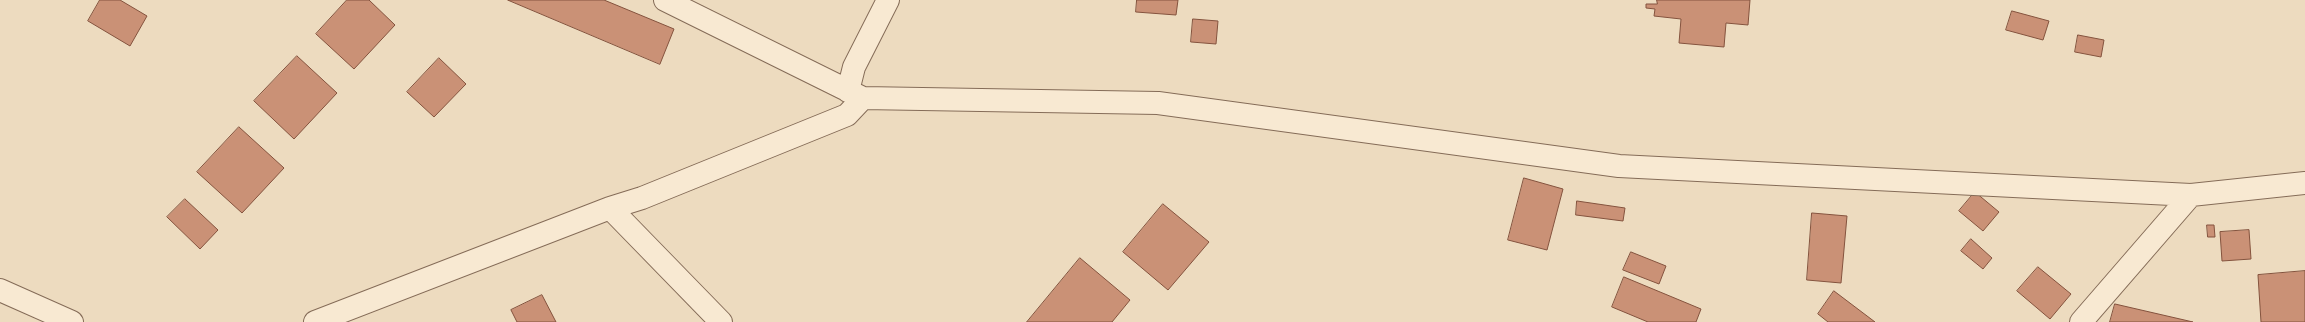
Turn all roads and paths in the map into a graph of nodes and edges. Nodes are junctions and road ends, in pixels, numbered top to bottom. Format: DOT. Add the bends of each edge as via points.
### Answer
graph roads {
  1 [pos="665,0"];
  2 [pos="888,0"];
  3 [pos="856,95"];
  4 [pos="2305,183"];
  5 [pos="2191,195"];
  6 [pos="610,208"];
  7 [pos="0,290"];
  8 [pos="72,322"];
  9 [pos="315,322"];
  10 [pos="721,322"];
  11 [pos="2081,322"];
  1 -- 3 [label="street"];
  2 -- 3 [label="street" via="854,67"];
  3 -- 5 [label="street" via="1158,103 1620,166"];
  3 -- 6 [label="street" via="847,115 642,198"];
  4 -- 5 [label="street"];
  5 -- 11 [label="street"];
  6 -- 9 [label="street"];
  6 -- 10 [label="street"];
  7 -- 8 [label="street"];
}
